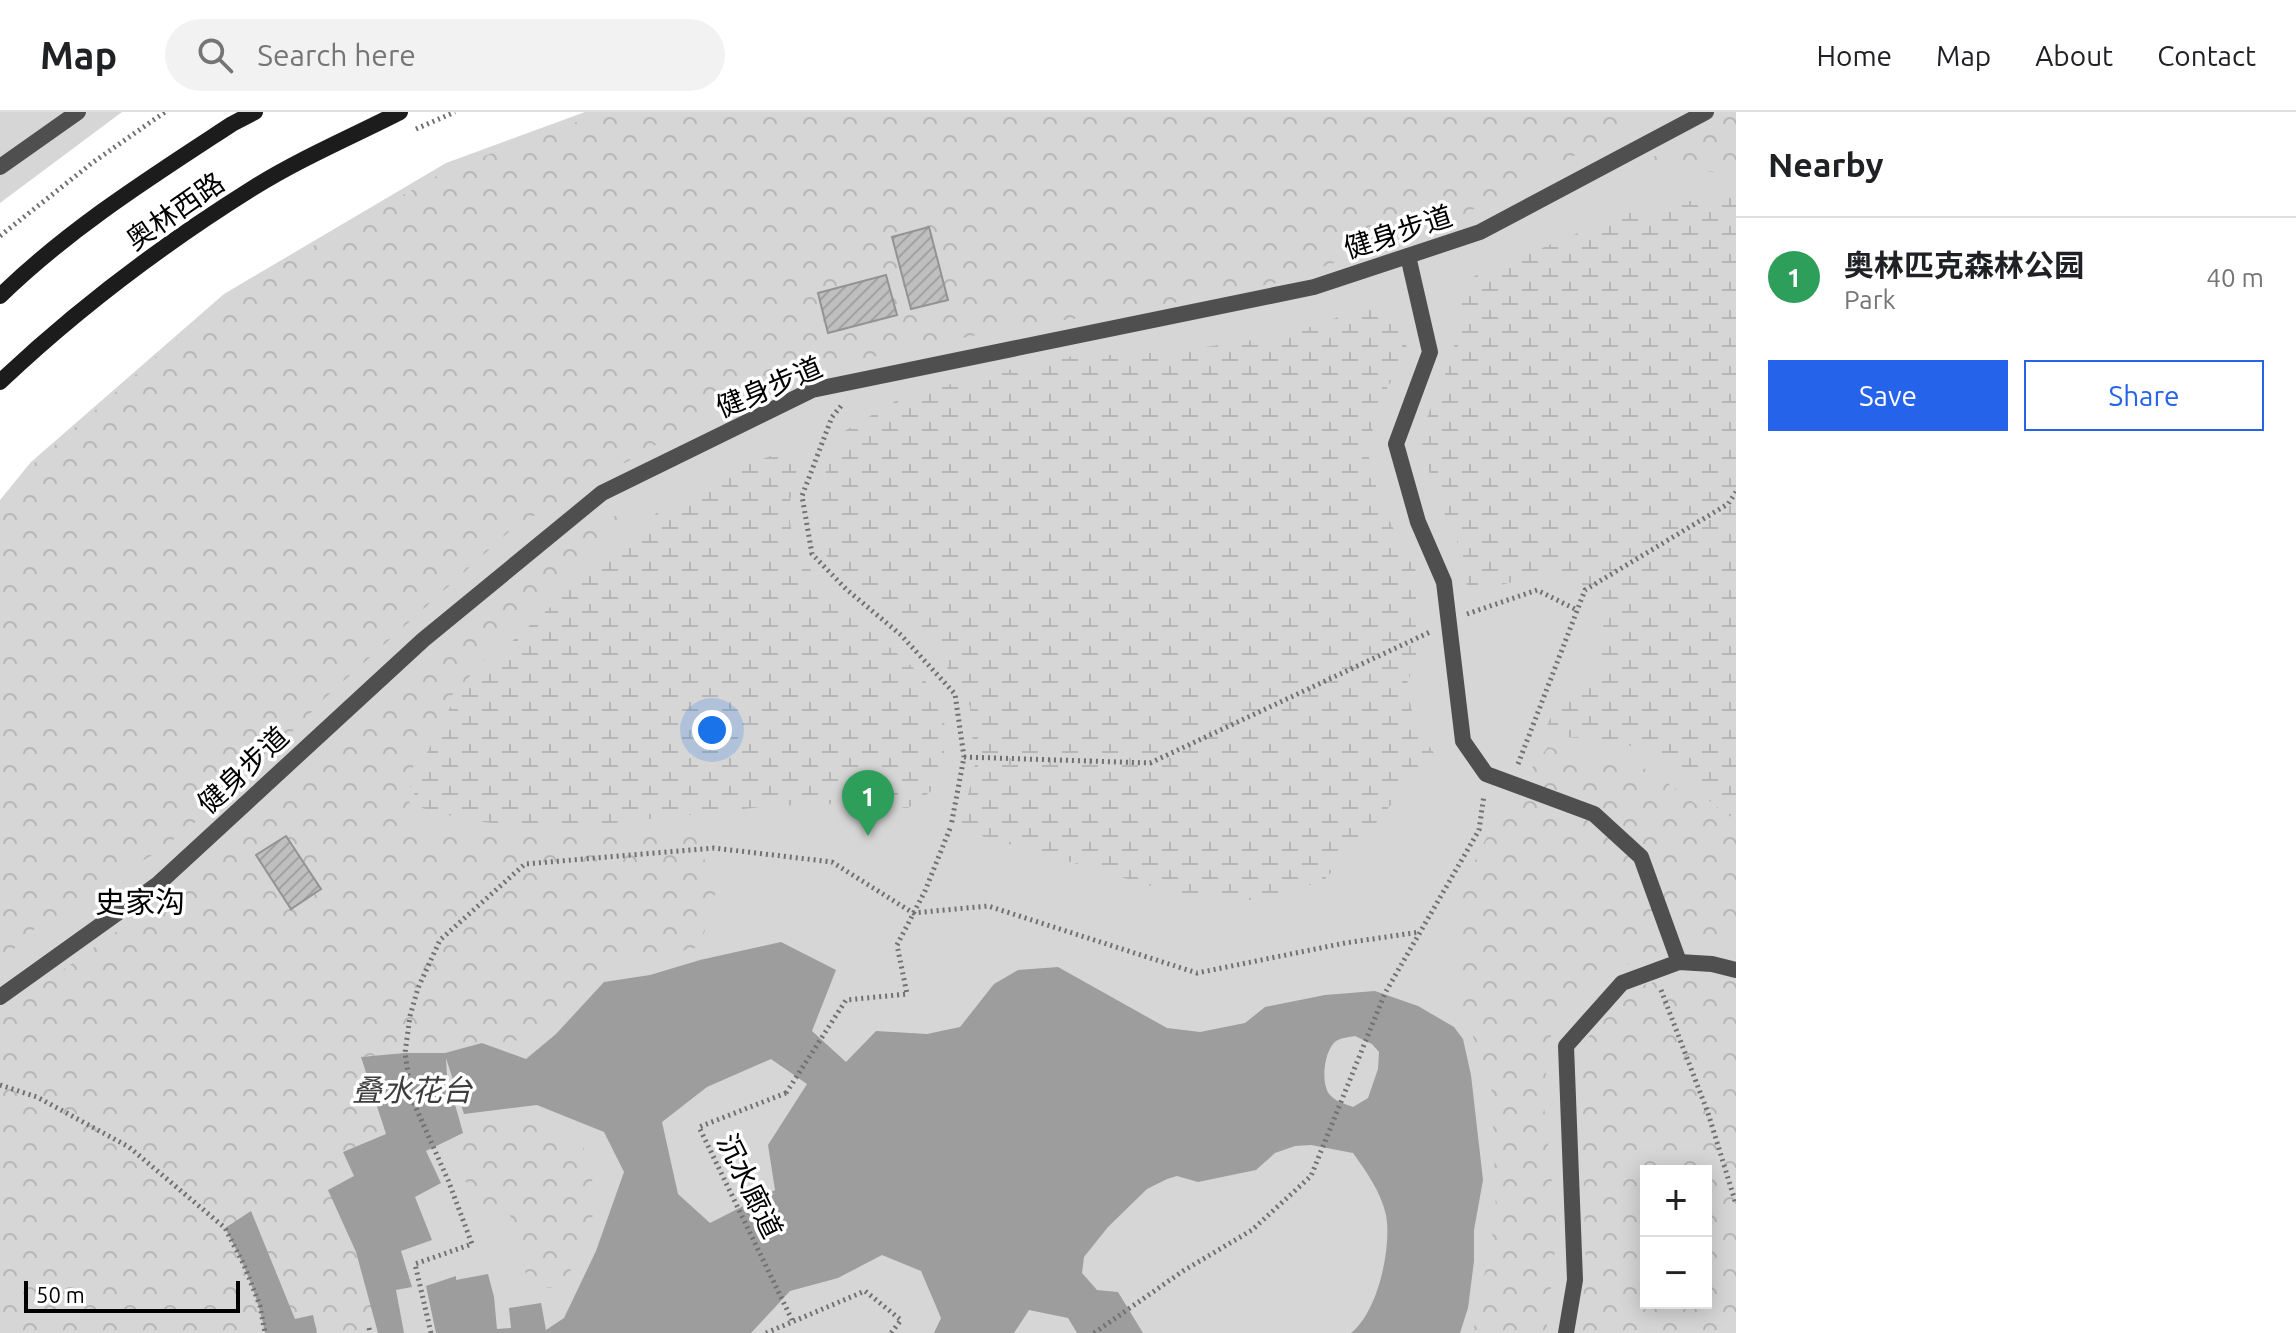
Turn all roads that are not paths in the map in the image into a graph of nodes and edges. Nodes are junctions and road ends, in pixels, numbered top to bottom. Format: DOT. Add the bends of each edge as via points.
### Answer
graph roads {
  1 [pos="78,112"];
  2 [pos="255,112"];
  3 [pos="400,112"];
  4 [pos="1706,112"];
  5 [pos="0,167"];
  6 [pos="1408,256"];
  7 [pos="0,296"];
  8 [pos="0,382"];
  9 [pos="1679,962"];
  10 [pos="1736,970"];
  11 [pos="0,997"];
  12 [pos="1566,1333"];
  1 -- 5 [label="street"];
  2 -- 7 [label="main road, 奥林西路" via="84,223"];
  3 -- 8 [label="main road, 奥林西路" via="254,188 123,281"];
  4 -- 6 [label="street, 健身步道" via="1480,232"];
  6 -- 9 [label="street" via="1430,352 1396,444 1418,522 1444,582 1463,741 1486,774 1594,814 1641,857"];
  6 -- 11 [label="street, 健身步道" via="1314,287 812,390 602,493 423,640 158,884"];
  9 -- 10 [label="street"];
  9 -- 12 [label="street" via="1622,983 1566,1046 1575,1280"];
}
